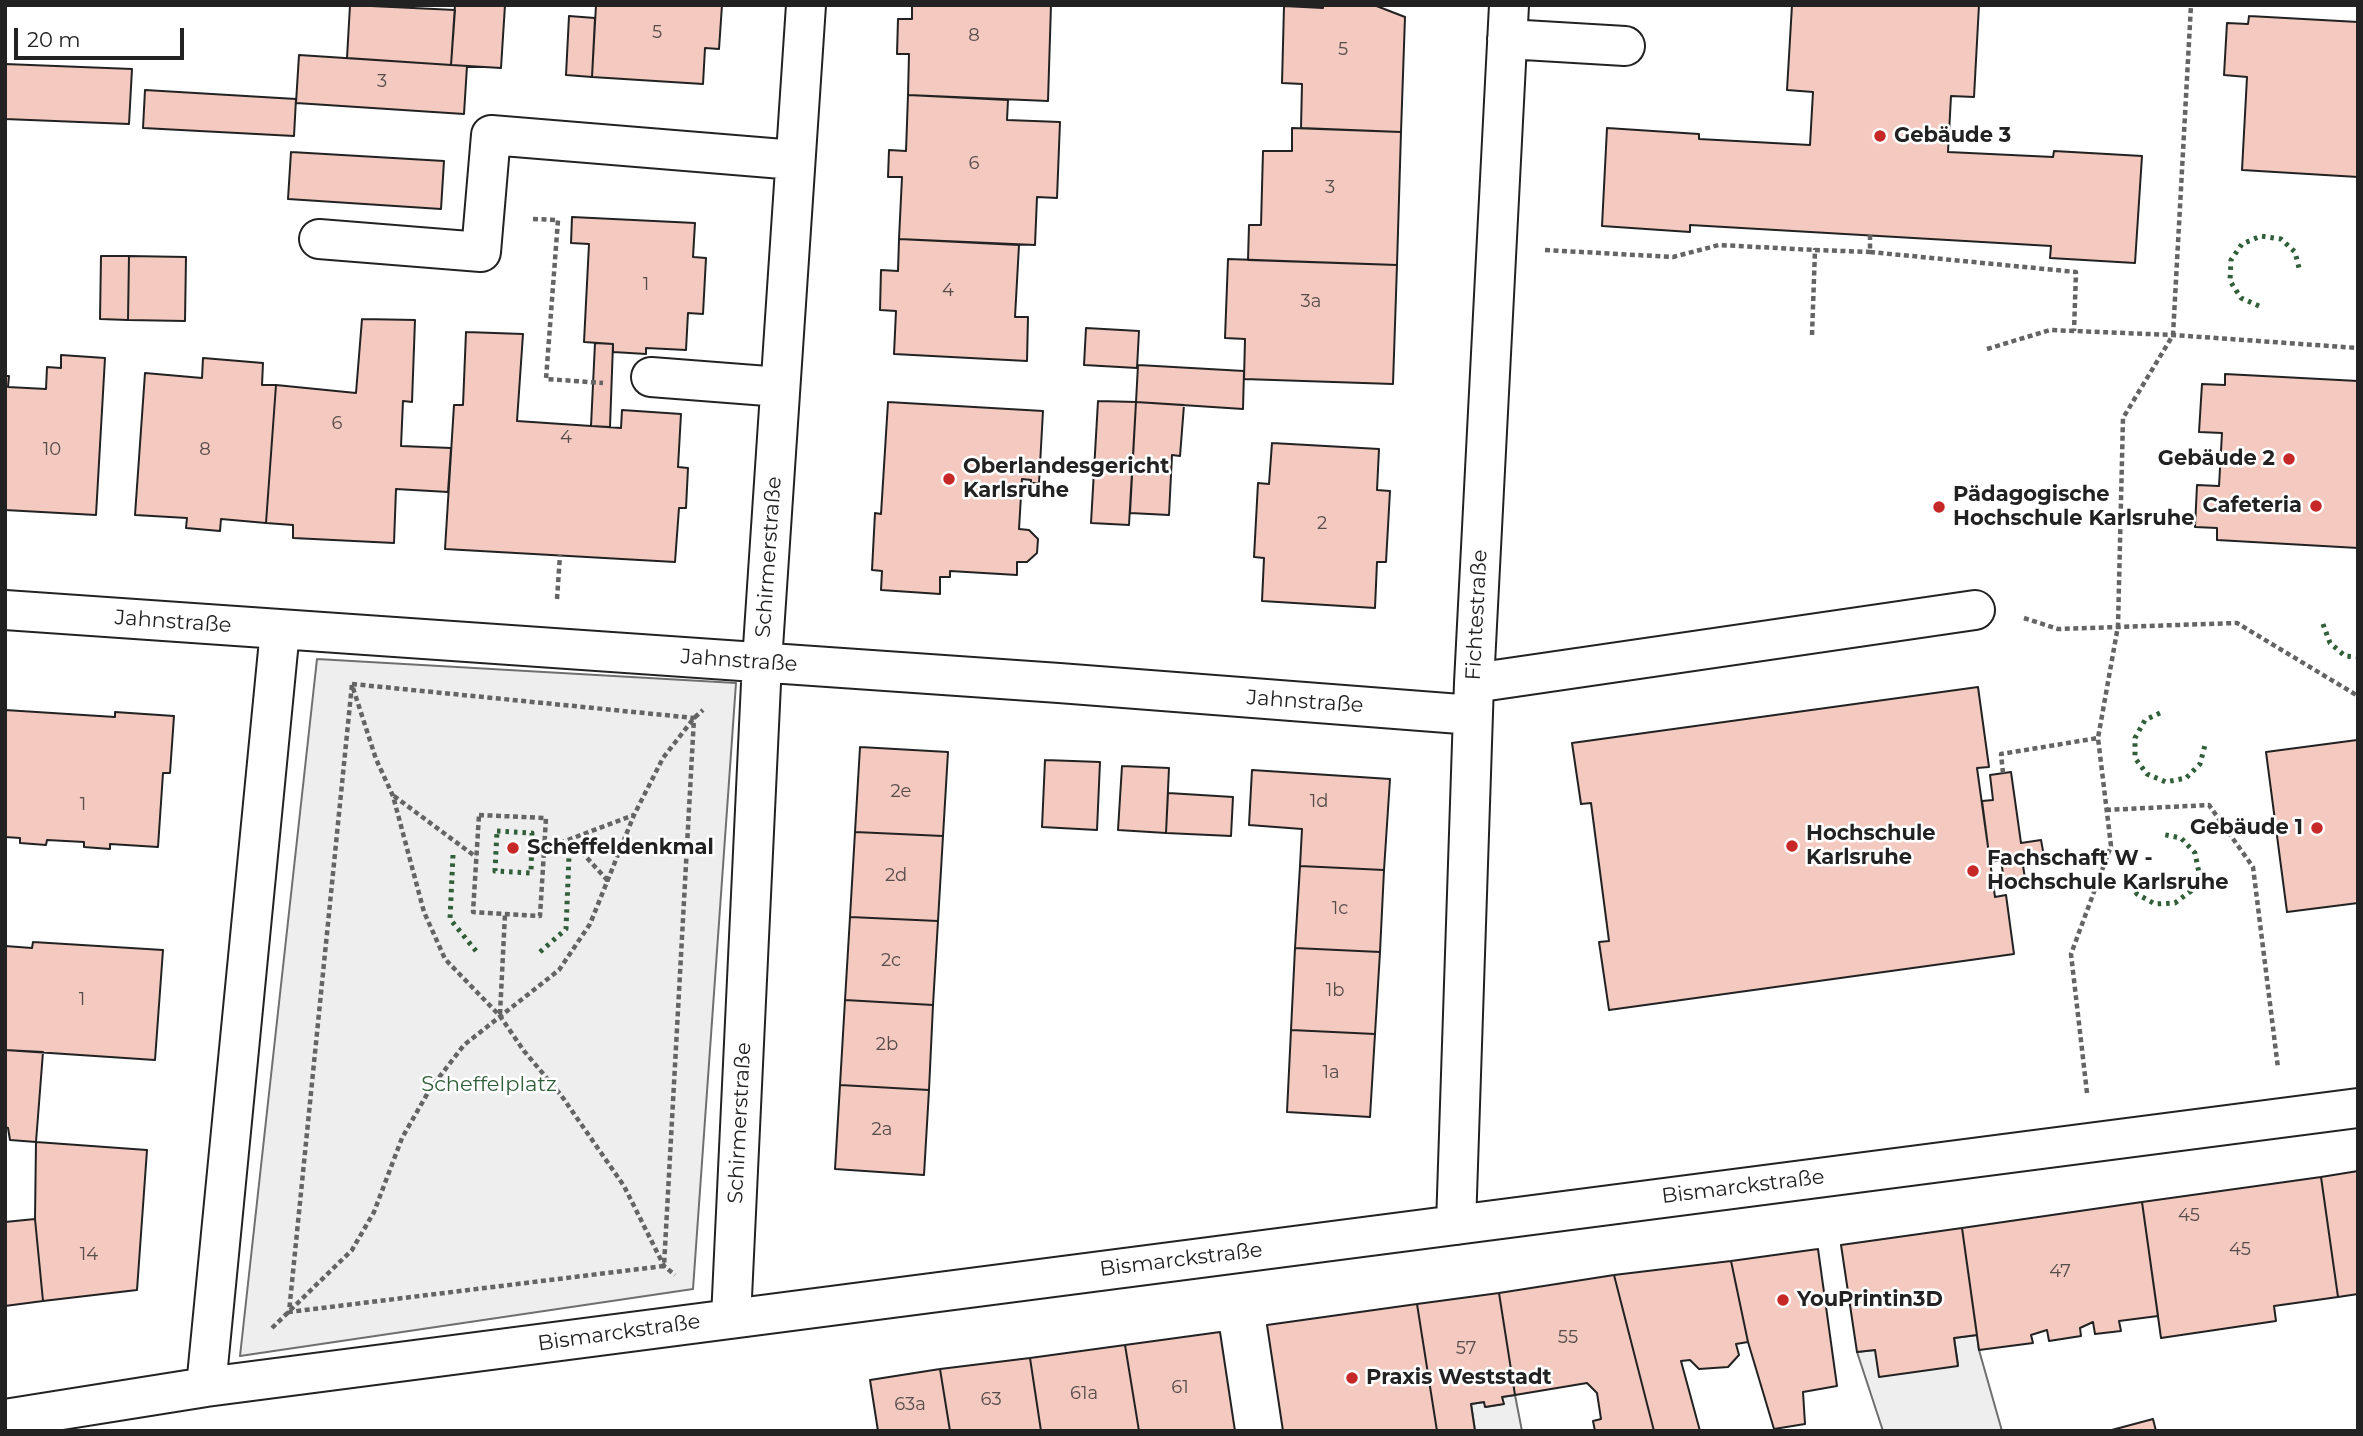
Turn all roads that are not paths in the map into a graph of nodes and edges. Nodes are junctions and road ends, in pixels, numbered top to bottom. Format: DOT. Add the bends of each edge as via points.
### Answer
graph roads {
  1 [pos="806,5"];
  2 [pos="1508,22"];
  3 [pos="1625,46"];
  4 [pos="795,160"];
  5 [pos="319,239"];
  6 [pos="651,377"];
  7 [pos="780,387"];
  8 [pos="5,610"];
  9 [pos="1975,610"];
  10 [pos="279,630"];
  11 [pos="762,662"];
  12 [pos="1473,699"];
  13 [pos="2358,1108"];
  14 [pos="1456,1225"];
  15 [pos="731,1318"];
  16 [pos="206,1387"];
  17 [pos="5,1419"];
  1 -- 4 [label="street, Schirmerstraße"];
  2 -- 3 [label="street"];
  2 -- 12 [label="street, Fichtestraße"];
  4 -- 5 [label="street" via="491,135 481,253"];
  4 -- 7 [label="street, Schirmerstraße"];
  6 -- 7 [label="street"];
  7 -- 11 [label="street, Schirmerstraße"];
  8 -- 10 [label="street, Jahnstraße"];
  9 -- 12 [label="street, Jahnstraße"];
  10 -- 11 [label="street, Jahnstraße"];
  10 -- 16 [label="street"];
  11 -- 12 [label="street, Jahnstraße"];
  11 -- 15 [label="street, Schirmerstraße"];
  12 -- 14 [label="street, Fichtestraße"];
  13 -- 14 [label="street, Bismarckstraße"];
  14 -- 15 [label="street, Bismarckstraße"];
  15 -- 16 [label="street, Bismarckstraße"];
  16 -- 17 [label="street, Bismarckstraße"];
}
